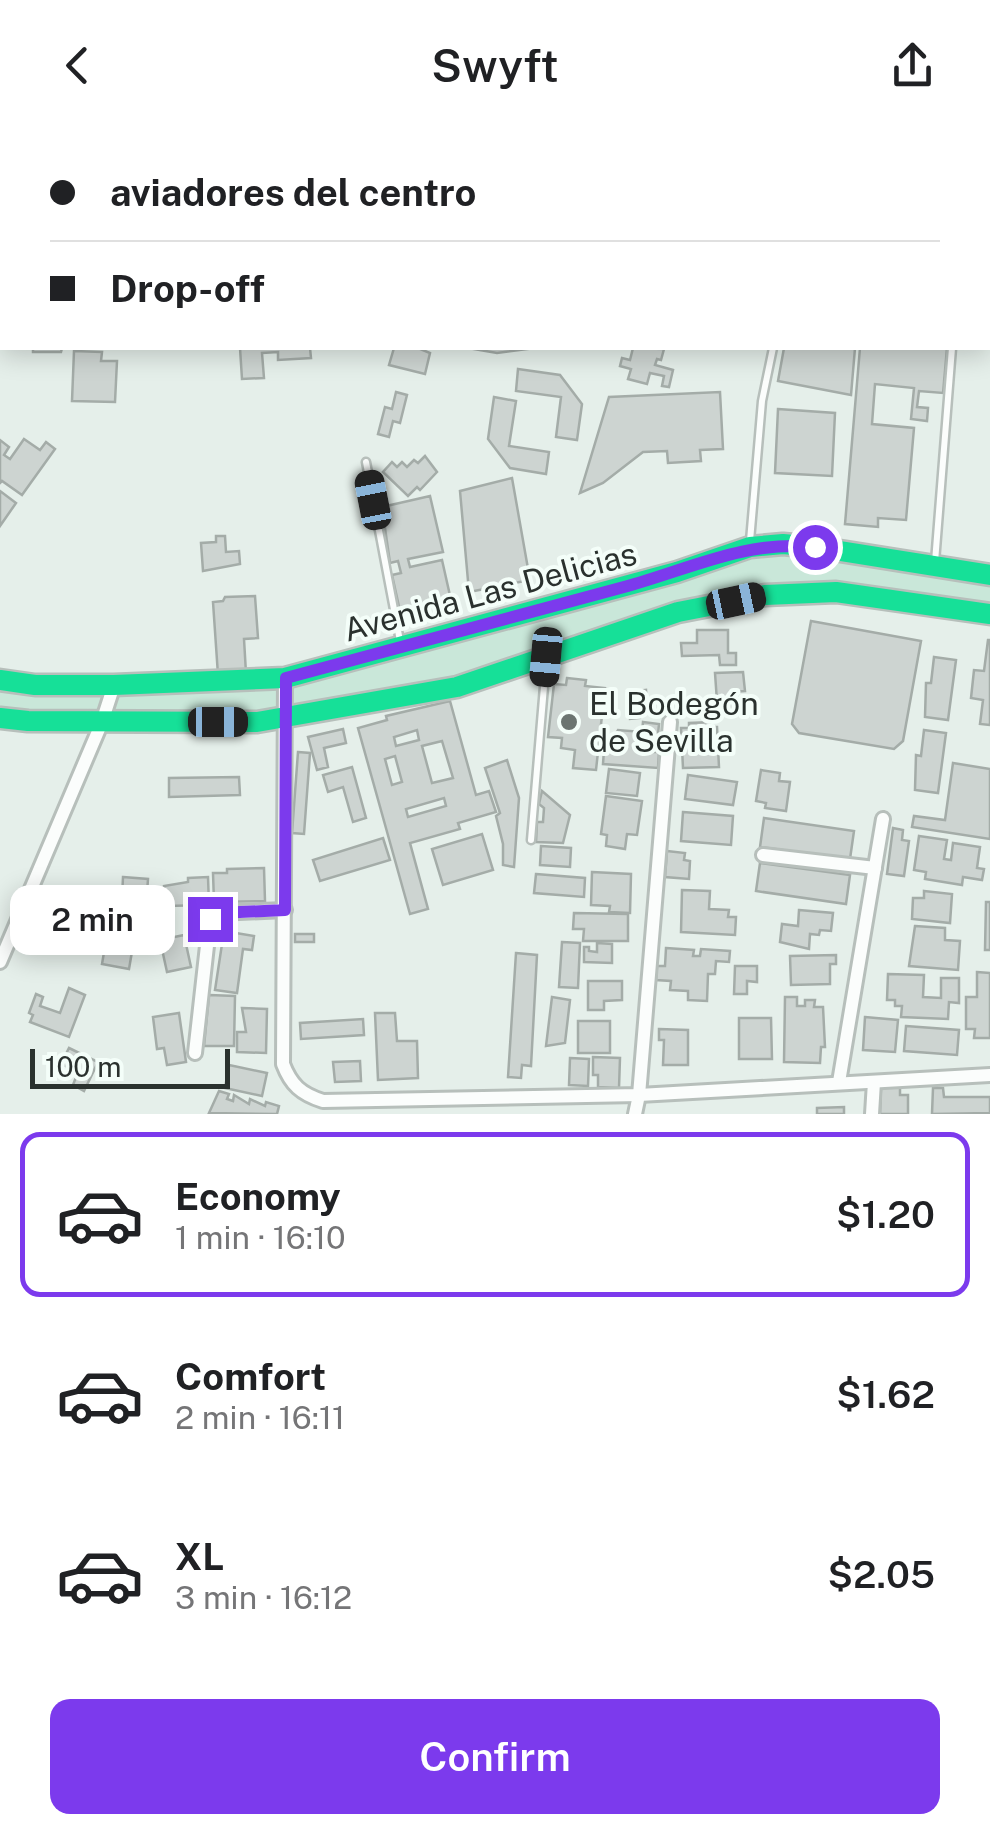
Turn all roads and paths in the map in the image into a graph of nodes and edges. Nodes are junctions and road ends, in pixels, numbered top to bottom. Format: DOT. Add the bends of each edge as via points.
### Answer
graph roads {
  1 [pos="773,350"];
  2 [pos="952,350"];
  3 [pos="366,462"];
  4 [pos="750,547"];
  5 [pos="934,568"];
  6 [pos="990,575"];
  7 [pos="990,614"];
  8 [pos="401,647"];
  9 [pos="546,657"];
  10 [pos="286,678"];
  11 [pos="0,680"];
  12 [pos="114,685"];
  13 [pos="0,718"];
  14 [pos="287,719"];
  15 [pos="102,722"];
  16 [pos="670,722"];
  17 [pos="883,820"];
  18 [pos="531,840"];
  19 [pos="763,855"];
  20 [pos="875,868"];
  21 [pos="285,910"];
  22 [pos="0,962"];
  23 [pos="195,1053"];
  24 [pos="990,1074"];
  25 [pos="839,1082"];
  26 [pos="874,1082"];
  27 [pos="639,1096"];
  28 [pos="634,1114"];
  29 [pos="872,1114"];
  1 -- 4 [label="lane"];
  2 -- 5 [label="lane"];
  3 -- 8 [label="lane"];
  4 -- 5 [label="main road, Avenida Las Delicias" via="815,547"];
  4 -- 8 [label="main road, Avenida Las Delicias"];
  5 -- 6 [label="main road, Avenida Las Delicias"];
  7 -- 9 [label="main road" via="836,592 765,595 678,612"];
  8 -- 10 [label="main road, Avenida Las Delicias"];
  9 -- 14 [label="main road" via="457,688"];
  9 -- 18 [label="lane"];
  10 -- 12 [label="main road, Avenida Las Delicias"];
  10 -- 14 [label="street"];
  11 -- 12 [label="main road, Avenida Las Delicias"];
  12 -- 15 [label="street"];
  13 -- 15 [label="main road"];
  14 -- 15 [label="main road"];
  14 -- 21 [label="street"];
  15 -- 22 [label="street"];
  16 -- 27 [label="street"];
  17 -- 20 [label="street"];
  19 -- 20 [label="street"];
  20 -- 25 [label="street"];
  21 -- 23 [label="street" via="218,913 210,919"];
  21 -- 27 [label="street" via="283,1064 309,1097 322,1102"];
  24 -- 26 [label="street"];
  25 -- 26 [label="street"];
  25 -- 27 [label="street"];
  26 -- 29 [label="street"];
  27 -- 28 [label="street"];
}
